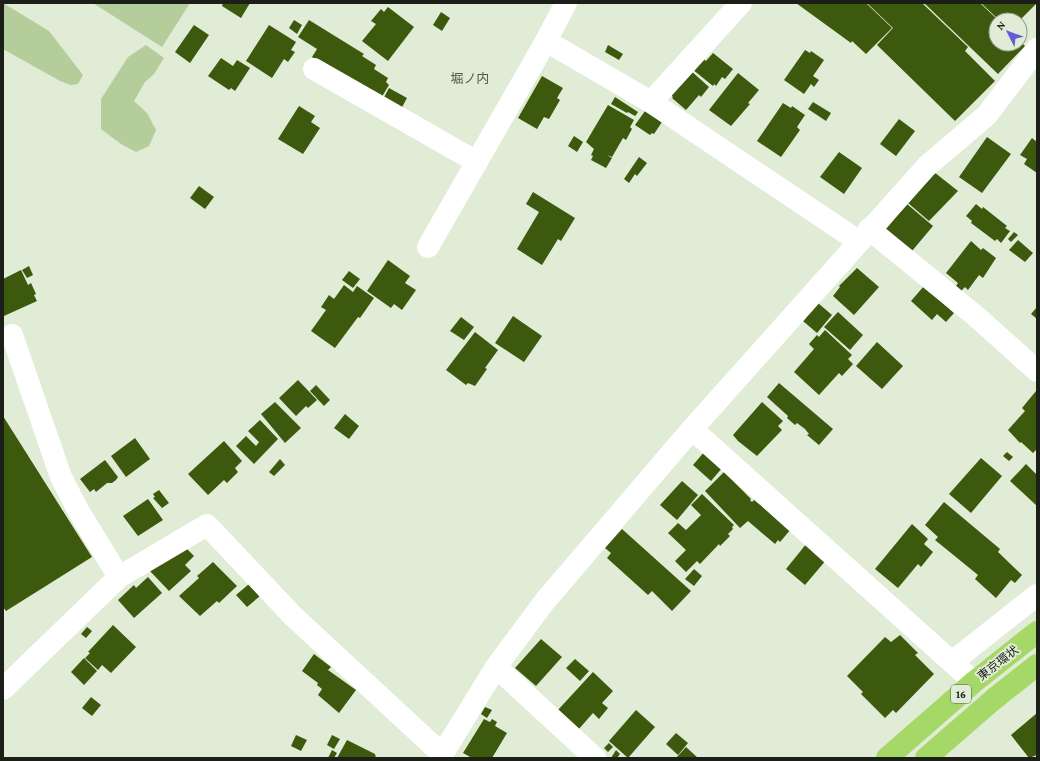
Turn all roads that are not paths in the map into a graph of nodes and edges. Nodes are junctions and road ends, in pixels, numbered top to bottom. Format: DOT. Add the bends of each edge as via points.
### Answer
graph roads {
  1 [pos="566,3"];
  2 [pos="741,3"];
  3 [pos="546,41"];
  4 [pos="1037,49"];
  5 [pos="314,69"];
  6 [pos="651,102"];
  7 [pos="477,162"];
  8 [pos="864,235"];
  9 [pos="428,247"];
  10 [pos="12,335"];
  11 [pos="1037,371"];
  12 [pos="692,429"];
  13 [pos="119,577"];
  14 [pos="1037,595"];
  15 [pos="1037,632"];
  16 [pos="952,662"];
  17 [pos="1037,665"];
  18 [pos="496,667"];
  19 [pos="974,682"];
  20 [pos="3,689"];
  21 [pos="441,756"];
  22 [pos="595,758"];
  23 [pos="888,758"];
  24 [pos="926,758"];
  1 -- 3 [label="street"];
  2 -- 6 [label="street"];
  3 -- 6 [label="street"];
  3 -- 7 [label="street"];
  4 -- 8 [label="street" via="987,115 927,166"];
  5 -- 7 [label="street"];
  6 -- 8 [label="street"];
  7 -- 9 [label="street"];
  8 -- 11 [label="street" via="978,318"];
  8 -- 12 [label="street"];
  10 -- 13 [label="street" via="61,477"];
  12 -- 16 [label="street"];
  12 -- 18 [label="street" via="545,601"];
  13 -- 20 [label="street"];
  13 -- 21 [label="street" via="207,525 293,616"];
  14 -- 16 [label="street"];
  15 -- 19 [label="highway, 東京環状 / 16"];
  16 -- 19 [label="street"];
  17 -- 24 [label="highway, 16"];
  18 -- 21 [label="street"];
  18 -- 22 [label="street"];
  19 -- 23 [label="highway, 東京環状 / 16"];
}
